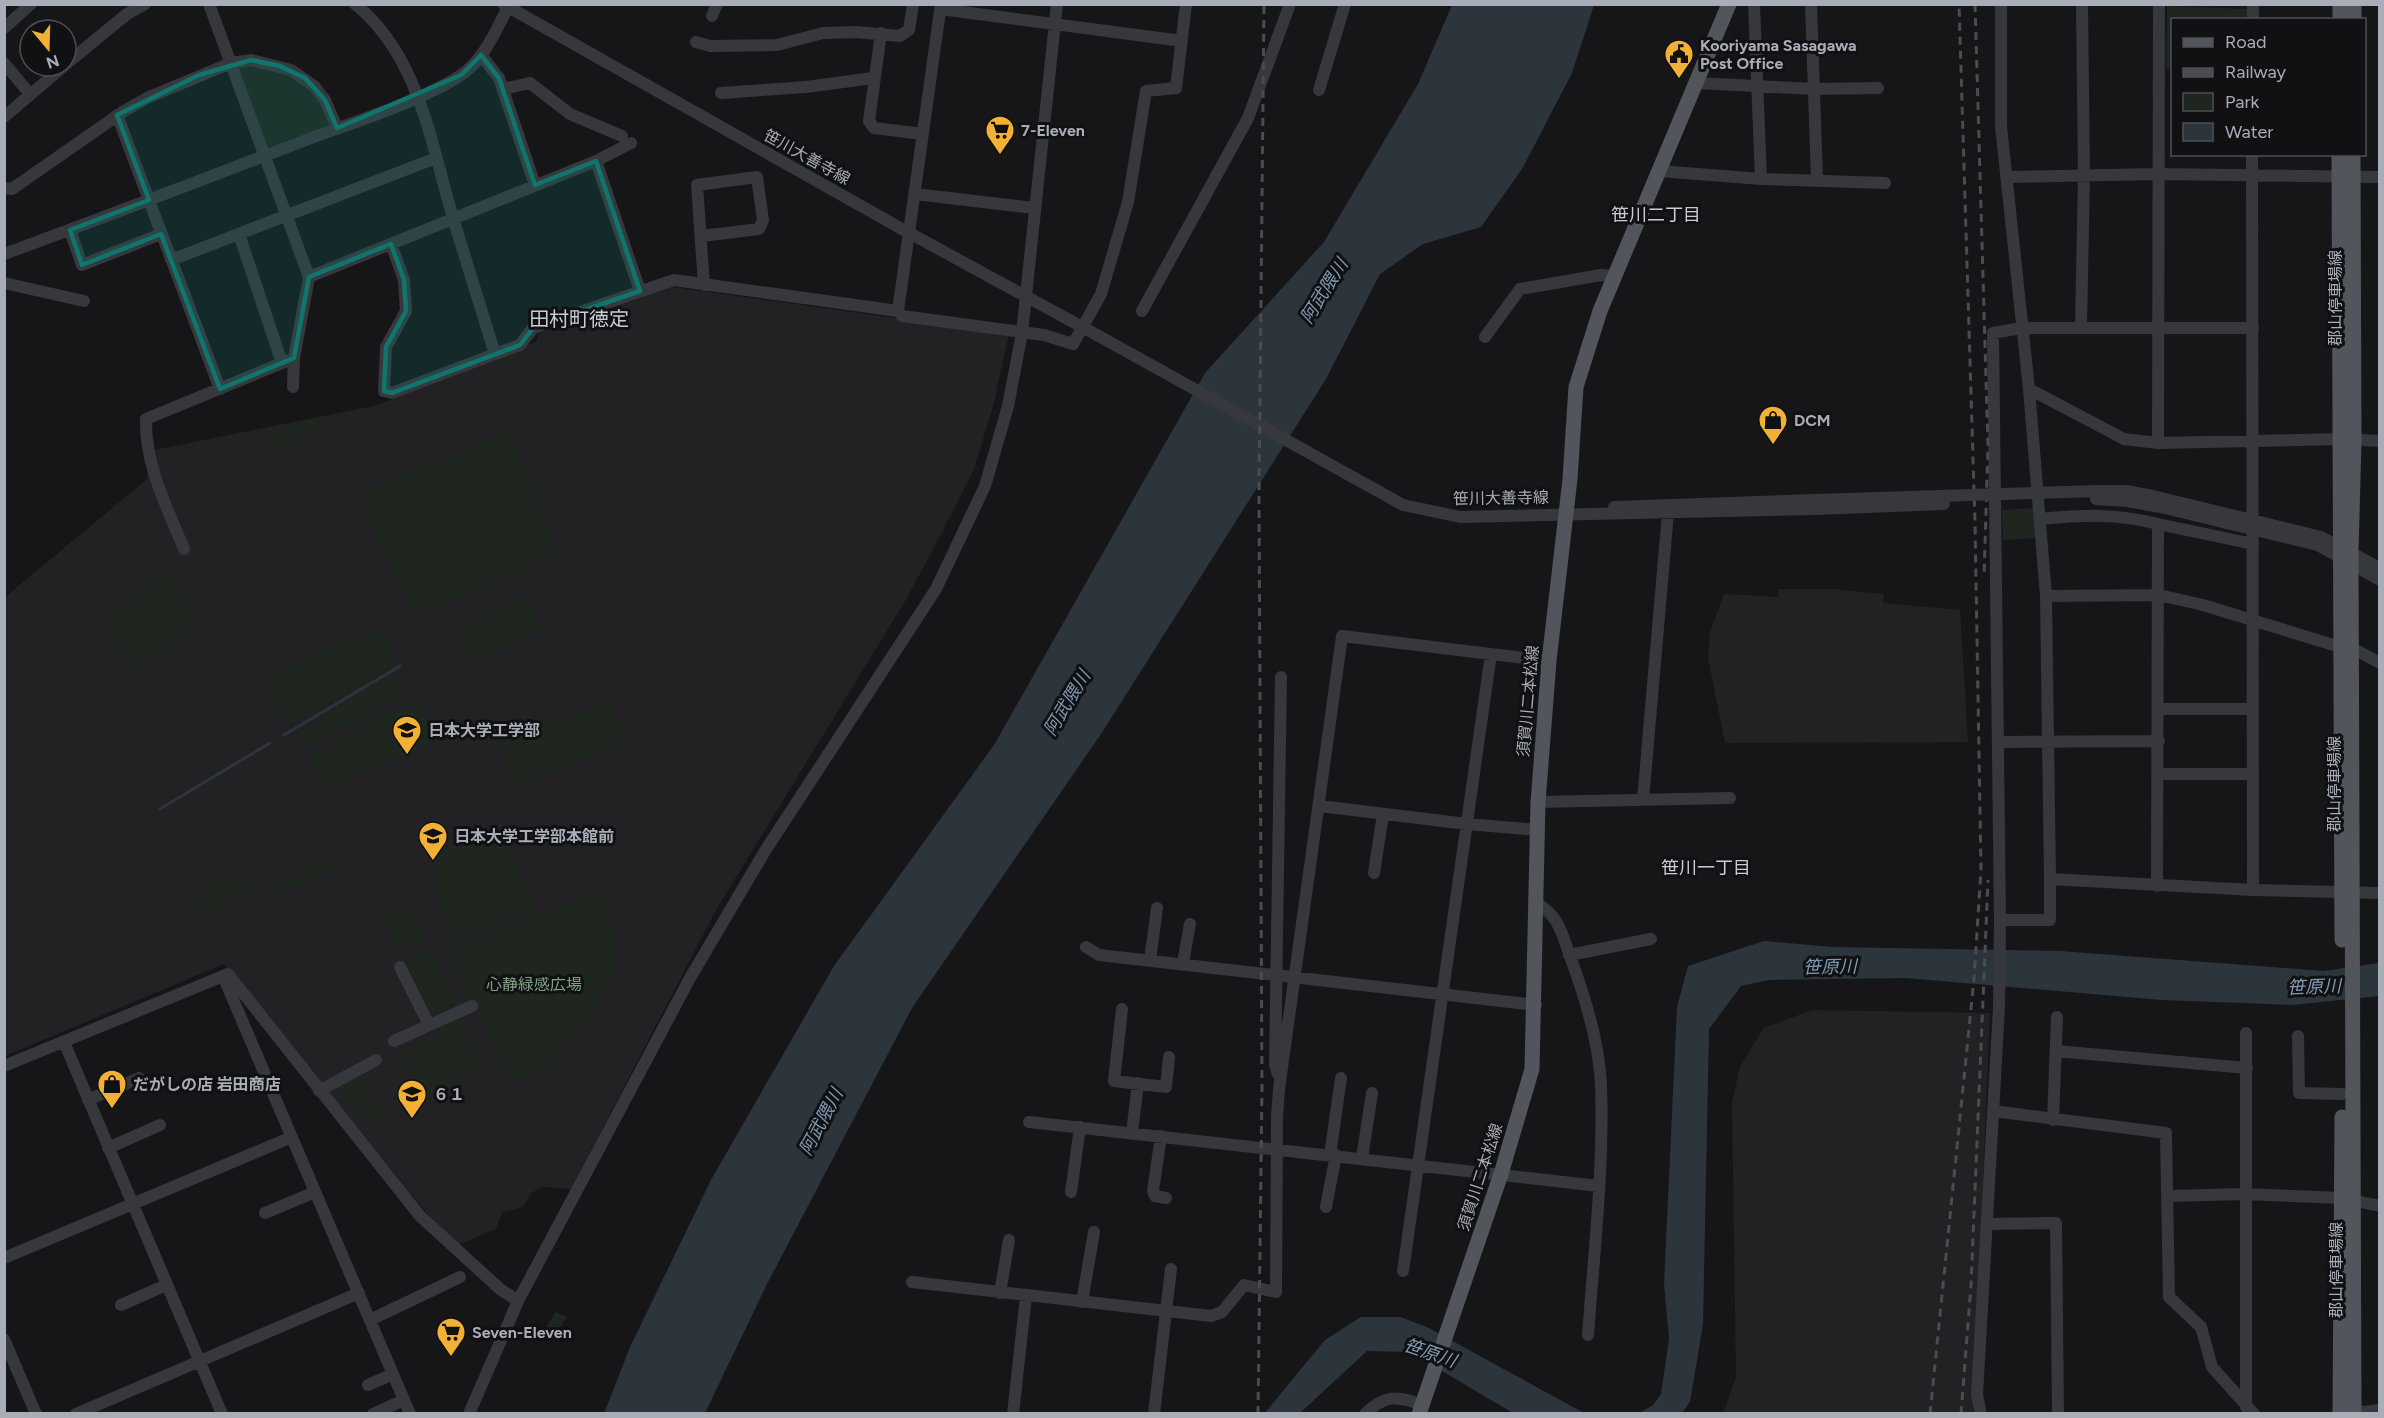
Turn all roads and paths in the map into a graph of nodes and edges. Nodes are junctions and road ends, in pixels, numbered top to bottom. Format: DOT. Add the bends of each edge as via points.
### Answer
graph roads {
  1 [pos="31,4"];
  2 [pos="145,4"];
  3 [pos="209,4"];
  4 [pos="354,4"];
  5 [pos="717,4"];
  6 [pos="913,4"];
  7 [pos="1057,4"];
  8 [pos="1186,4"];
  9 [pos="1290,4"];
  10 [pos="1345,4"];
  11 [pos="1729,4"];
  12 [pos="1754,4"];
  13 [pos="1811,4"];
  14 [pos="2001,4"];
  15 [pos="2082,4"];
  16 [pos="2158,4"];
  17 [pos="507,6"];
  18 [pos="941,7"];
  19 [pos="712,16"];
  20 [pos="1054,25"];
  21 [pos="4,28"];
  22 [pos="881,33"];
  23 [pos="1182,41"];
  24 [pos="696,42"];
  25 [pos="78,54"];
  26 [pos="481,55"];
  27 [pos="4,63"];
  28 [pos="231,63"];
  29 [pos="49,78"];
  30 [pos="873,78"];
  31 [pos="1697,83"];
  32 [pos="1757,86"];
  33 [pos="503,88"];
  34 [pos="1878,88"];
  35 [pos="1814,89"];
  36 [pos="1319,90"];
  37 [pos="721,93"];
  38 [pos="30,94"];
  39 [pos="418,96"];
  40 [pos="117,116"];
  41 [pos="4,117"];
  42 [pos="337,128"];
  43 [pos="923,134"];
  44 [pos="2252,156"];
  45 [pos="2340,156"];
  46 [pos="2352,156"];
  47 [pos="262,157"];
  48 [pos="436,158"];
  49 [pos="596,161"];
  50 [pos="1660,171"];
  51 [pos="2158,174"];
  52 [pos="2084,175"];
  53 [pos="2252,175"];
  54 [pos="2346,176"];
  55 [pos="2006,177"];
  56 [pos="2379,177"];
  57 [pos="1761,179"];
  58 [pos="1817,180"];
  59 [pos="1885,183"];
  60 [pos="535,185"];
  61 [pos="4,188"];
  62 [pos="915,194"];
  63 [pos="149,200"];
  64 [pos="1034,208"];
  65 [pos="286,216"];
  66 [pos="453,217"];
  67 [pos="70,230"];
  68 [pos="161,234"];
  69 [pos="239,234"];
  70 [pos="702,236"];
  71 [pos="391,244"];
  72 [pos="4,254"];
  73 [pos="171,260"];
  74 [pos="1614,276"];
  75 [pos="309,277"];
  76 [pos="4,283"];
  77 [pos="704,285"];
  78 [pos="640,291"];
  79 [pos="84,301"];
  80 [pos="898,311"];
  81 [pos="1142,311"];
  82 [pos="2081,327"];
  83 [pos="2021,328"];
  84 [pos="2158,328"];
  85 [pos="2253,328"];
  86 [pos="1022,333"];
  87 [pos="1485,337"];
  88 [pos="495,354"];
  89 [pos="288,361"];
  90 [pos="292,387"];
  91 [pos="220,389"];
  92 [pos="2029,389"];
  93 [pos="2348,440"];
  94 [pos="2253,441"];
  95 [pos="2379,441"];
  96 [pos="2158,443"];
  97 [pos="1815,504"];
  98 [pos="1566,513"];
  99 [pos="1668,513"];
  100 [pos="2040,519"];
  101 [pos="2157,524"];
  102 [pos="2254,525"];
  103 [pos="2253,544"];
  104 [pos="184,549"];
  105 [pos="2345,555"];
  106 [pos="2379,568"];
  107 [pos="2379,580"];
  108 [pos="2046,596"];
  109 [pos="2159,596"];
  110 [pos="2253,620"];
  111 [pos="2346,648"];
  112 [pos="1491,654"];
  113 [pos="1549,661"];
  114 [pos="2379,663"];
  115 [pos="1281,677"];
  116 [pos="2159,709"];
  117 [pos="2253,709"];
  118 [pos="2049,739"];
  119 [pos="2159,741"];
  120 [pos="1998,742"];
  121 [pos="2159,774"];
  122 [pos="2253,774"];
  123 [pos="1730,798"];
  124 [pos="1643,800"];
  125 [pos="1538,802"];
  126 [pos="1320,806"];
  127 [pos="1383,814"];
  128 [pos="1467,825"];
  129 [pos="1538,830"];
  130 [pos="1374,873"];
  131 [pos="2050,879"];
  132 [pos="2157,886"];
  133 [pos="2253,891"];
  134 [pos="2347,893"];
  135 [pos="2379,893"];
  136 [pos="1536,903"];
  137 [pos="1157,908"];
  138 [pos="1190,924"];
  139 [pos="2000,924"];
  140 [pos="1651,939"];
  141 [pos="1086,947"];
  142 [pos="1569,955"];
  143 [pos="1150,960"];
  144 [pos="1183,963"];
  145 [pos="400,967"];
  146 [pos="1277,975"];
  147 [pos="223,976"];
  148 [pos="1296,977"];
  149 [pos="1444,993"];
  150 [pos="1536,1005"];
  151 [pos="472,1006"];
  152 [pos="1122,1009"];
  153 [pos="2057,1017"];
  154 [pos="429,1025"];
  155 [pos="2347,1030"];
  156 [pos="2246,1033"];
  157 [pos="2298,1036"];
  158 [pos="394,1041"];
  159 [pos="64,1042"];
  160 [pos="2056,1051"];
  161 [pos="1169,1057"];
  162 [pos="376,1060"];
  163 [pos="4,1066"];
  164 [pos="2247,1068"];
  165 [pos="139,1078"];
  166 [pos="1341,1078"];
  167 [pos="1281,1081"];
  168 [pos="1138,1083"];
  169 [pos="319,1091"];
  170 [pos="1372,1093"];
  171 [pos="2342,1094"];
  172 [pos="88,1100"];
  173 [pos="1993,1111"];
  174 [pos="2053,1120"];
  175 [pos="1029,1122"];
  176 [pos="160,1125"];
  177 [pos="1080,1127"];
  178 [pos="1132,1133"];
  179 [pos="1161,1136"];
  180 [pos="292,1137"];
  181 [pos="108,1148"];
  182 [pos="1276,1149"];
  183 [pos="1333,1155"];
  184 [pos="1362,1158"];
  185 [pos="1419,1165"];
  186 [pos="1501,1174"];
  187 [pos="1599,1186"];
  188 [pos="315,1192"];
  189 [pos="1071,1192"];
  190 [pos="2244,1194"];
  191 [pos="2168,1196"];
  192 [pos="1166,1198"];
  193 [pos="2347,1200"];
  194 [pos="132,1204"];
  195 [pos="2379,1206"];
  196 [pos="1326,1207"];
  197 [pos="265,1213"];
  198 [pos="1988,1224"];
  199 [pos="1094,1232"];
  200 [pos="1009,1240"];
  201 [pos="4,1258"];
  202 [pos="1171,1269"];
  203 [pos="1403,1271"];
  204 [pos="460,1277"];
  205 [pos="912,1282"];
  206 [pos="166,1285"];
  207 [pos="359,1293"];
  208 [pos="1000,1293"];
  209 [pos="1026,1296"];
  210 [pos="518,1301"];
  211 [pos="1082,1302"];
  212 [pos="121,1305"];
  213 [pos="1166,1311"];
  214 [pos="370,1320"];
  215 [pos="1588,1335"];
  216 [pos="4,1339"];
  217 [pos="200,1361"];
  218 [pos="393,1374"];
  219 [pos="368,1385"];
  220 [pos="404,1400"];
  221 [pos="1422,1405"];
  222 [pos="2249,1410"];
  223 [pos="2379,1410"];
  224 [pos="36,1413"];
  225 [pos="76,1413"];
  226 [pos="220,1413"];
  227 [pos="373,1413"];
  228 [pos="410,1413"];
  229 [pos="470,1413"];
  230 [pos="1013,1413"];
  231 [pos="1154,1413"];
  232 [pos="1365,1413"];
  233 [pos="1981,1413"];
  234 [pos="2058,1413"];
  235 [pos="2340,1413"];
  236 [pos="2355,1413"];
  1 -- 21 [label="street"];
  2 -- 25 [label="street"];
  3 -- 28 [label="street"];
  4 -- 39 [label="street" via="394,48"];
  5 -- 19 [label="street"];
  6 -- 22 [label="street" via="907,33"];
  7 -- 20 [label="street"];
  8 -- 23 [label="street"];
  9 -- 81 [label="street" via="1248,118"];
  10 -- 36 [label="street"];
  11 -- 31 [label="main road, 須賀川二本松線"];
  12 -- 32 [label="street"];
  13 -- 35 [label="street"];
  14 -- 55 [label="street" via="2001,126"];
  15 -- 52 [label="street"];
  16 -- 51 [label="street"];
  17 -- 26 [label="street"];
  17 -- 98 [label="street, 笹川大善寺線, bridge" via="1403,505 1460,517"];
  18 -- 20 [label="street"];
  18 -- 43 [label="street"];
  20 -- 23 [label="street"];
  20 -- 64 [label="street"];
  22 -- 24 [label="street" via="823,33 777,45 710,46"];
  22 -- 30 [label="street"];
  23 -- 86 [label="street" via="1176,88 1146,91 1128,202 1096,303 1073,344"];
  26 -- 33 [label="street" via="500,78"];
  26 -- 39 [label="street" via="461,75"];
  27 -- 38 [label="street"];
  28 -- 40 [label="street" via="149,97"];
  28 -- 42 [label="street" via="251,60 298,74 315,86"];
  28 -- 47 [label="street"];
  29 -- 38 [label="street"];
  30 -- 37 [label="street"];
  30 -- 43 [label="street" via="869,121 872,127"];
  31 -- 32 [label="street"];
  31 -- 50 [label="main road, 須賀川二本松線"];
  32 -- 35 [label="street"];
  32 -- 57 [label="street"];
  33 -- 49 [label="street" via="530,83 570,114 626,140"];
  33 -- 60 [label="street"];
  34 -- 35 [label="street"];
  35 -- 58 [label="street"];
  38 -- 41 [label="street"];
  39 -- 42 [label="street"];
  39 -- 48 [label="street"];
  40 -- 61 [label="street" via="12,189"];
  40 -- 63 [label="street"];
  42 -- 47 [label="street"];
  43 -- 62 [label="street"];
  44 -- 53 [label="street"];
  45 -- 54 [label="main road, 郡山停車場線"];
  46 -- 54 [label="main road, 郡山停車場線"];
  47 -- 63 [label="street"];
  47 -- 65 [label="street"];
  48 -- 65 [label="street"];
  48 -- 66 [label="street"];
  49 -- 60 [label="street"];
  49 -- 78 [label="street"];
  50 -- 57 [label="street"];
  50 -- 74 [label="main road, 須賀川二本松線"];
  51 -- 52 [label="street"];
  51 -- 53 [label="street"];
  51 -- 84 [label="street"];
  52 -- 55 [label="street"];
  52 -- 82 [label="street"];
  53 -- 54 [label="street"];
  53 -- 85 [label="street"];
  54 -- 56 [label="street"];
  54 -- 93 [label="main road, 郡山停車場線"];
  55 -- 83 [label="street"];
  57 -- 58 [label="street"];
  58 -- 59 [label="street"];
  60 -- 66 [label="street"];
  62 -- 64 [label="street"];
  62 -- 80 [label="street"];
  63 -- 67 [label="street"];
  63 -- 68 [label="street"];
  64 -- 86 [label="street"];
  65 -- 69 [label="street"];
  65 -- 75 [label="street"];
  66 -- 71 [label="street"];
  66 -- 88 [label="street"];
  67 -- 68 [label="street" via="82,265"];
  67 -- 72 [label="street"];
  68 -- 73 [label="street"];
  69 -- 73 [label="street"];
  69 -- 89 [label="street"];
  70 -- 70 [label="street" via="697,185 758,177 763,220 759,229"];
  70 -- 77 [label="street"];
  71 -- 75 [label="street"];
  71 -- 88 [label="street" via="404,280 406,311 386,347 384,391 392,393"];
  73 -- 91 [label="street"];
  74 -- 87 [label="street" via="1520,289"];
  74 -- 98 [label="main road, 須賀川二本松線" via="1576,387"];
  75 -- 89 [label="street"];
  76 -- 79 [label="street"];
  77 -- 78 [label="street" via="674,280"];
  77 -- 80 [label="street"];
  78 -- 88 [label="street" via="533,328 520,345"];
  80 -- 86 [label="street" via="902,316"];
  82 -- 83 [label="street"];
  82 -- 84 [label="street"];
  83 -- 92 [label="street"];
  83 -- 120 [label="street" via="1993,333"];
  84 -- 85 [label="street"];
  84 -- 96 [label="street"];
  85 -- 94 [label="street"];
  86 -- 210 [label="street" via="1008,406 985,486 936,589 765,851 690,978"];
  89 -- 90 [label="street"];
  89 -- 91 [label="street"];
  91 -- 104 [label="street" via="146,419 145,444"];
  92 -- 96 [label="street" via="2124,439"];
  92 -- 100 [label="street"];
  93 -- 94 [label="street"];
  93 -- 95 [label="street"];
  93 -- 105 [label="main road, 郡山停車場線"];
  94 -- 96 [label="street"];
  94 -- 102 [label="street"];
  97 -- 98 [label="street" via="1629,506"];
  97 -- 99 [label="street"];
  97 -- 102 [label="street, bridge" via="2126,492"];
  98 -- 99 [label="street"];
  98 -- 113 [label="main road, 須賀川二本松線"];
  99 -- 124 [label="street"];
  100 -- 101 [label="street" via="2100,514 2129,516"];
  100 -- 108 [label="street"];
  101 -- 103 [label="street"];
  101 -- 109 [label="street"];
  102 -- 103 [label="street"];
  102 -- 105 [label="street"];
  103 -- 110 [label="street"];
  105 -- 106 [label="street"];
  105 -- 107 [label="street"];
  105 -- 111 [label="main road, 郡山停車場線"];
  108 -- 109 [label="street"];
  108 -- 118 [label="street"];
  109 -- 110 [label="street"];
  109 -- 116 [label="street"];
  110 -- 111 [label="street"];
  110 -- 117 [label="street"];
  111 -- 114 [label="street"];
  111 -- 134 [label="main road, 郡山停車場線"];
  112 -- 113 [label="street"];
  112 -- 126 [label="street" via="1342,636"];
  112 -- 128 [label="street"];
  113 -- 125 [label="main road, 須賀川二本松線"];
  115 -- 146 [label="street"];
  116 -- 117 [label="street"];
  116 -- 119 [label="street"];
  117 -- 122 [label="street"];
  118 -- 119 [label="street"];
  118 -- 120 [label="street"];
  118 -- 131 [label="street"];
  119 -- 121 [label="street"];
  120 -- 139 [label="street"];
  121 -- 122 [label="street"];
  121 -- 132 [label="street"];
  122 -- 133 [label="street"];
  123 -- 124 [label="street"];
  124 -- 125 [label="street"];
  125 -- 129 [label="main road, 須賀川二本松線"];
  126 -- 127 [label="street"];
  126 -- 148 [label="street"];
  127 -- 128 [label="street"];
  127 -- 130 [label="street"];
  128 -- 129 [label="street"];
  128 -- 149 [label="street"];
  129 -- 136 [label="main road, 須賀川二本松線"];
  131 -- 132 [label="street"];
  131 -- 139 [label="street" via="2049,920"];
  132 -- 133 [label="street"];
  133 -- 134 [label="street"];
  134 -- 135 [label="street"];
  134 -- 155 [label="main road, 郡山停車場線"];
  136 -- 142 [label="street" via="1554,915"];
  136 -- 150 [label="main road, 須賀川二本松線"];
  137 -- 143 [label="street"];
  138 -- 144 [label="street"];
  139 -- 173 [label="street"];
  140 -- 142 [label="street"];
  141 -- 143 [label="street" via="1099,955"];
  142 -- 187 [label="street" via="1590,1021 1601,1082"];
  143 -- 144 [label="street"];
  144 -- 146 [label="street"];
  145 -- 154 [label="street"];
  146 -- 148 [label="street"];
  146 -- 167 [label="street" via="1275,1065"];
  147 -- 159 [label="street"];
  147 -- 169 [label="street" via="228,974"];
  147 -- 180 [label="street"];
  148 -- 149 [label="street"];
  148 -- 167 [label="street"];
  149 -- 150 [label="street"];
  149 -- 185 [label="street"];
  150 -- 186 [label="main road, 須賀川二本松線" via="1532,1069"];
  151 -- 154 [label="street"];
  152 -- 168 [label="street" via="1114,1081"];
  153 -- 160 [label="street"];
  154 -- 158 [label="street"];
  155 -- 171 [label="main road, 郡山停車場線"];
  155 -- 193 [label="main road, 郡山停車場線"];
  156 -- 164 [label="street"];
  157 -- 171 [label="street" via="2299,1093"];
  159 -- 163 [label="street"];
  159 -- 172 [label="street"];
  160 -- 164 [label="street"];
  160 -- 174 [label="street"];
  161 -- 168 [label="street" via="1166,1087"];
  162 -- 169 [label="street"];
  164 -- 190 [label="street"];
  165 -- 172 [label="street"];
  166 -- 183 [label="street"];
  167 -- 182 [label="street"];
  168 -- 178 [label="street"];
  169 -- 210 [label="street" via="438,1235"];
  170 -- 184 [label="street"];
  171 -- 193 [label="main road, 郡山停車場線"];
  172 -- 181 [label="street"];
  173 -- 174 [label="street"];
  173 -- 198 [label="street"];
  174 -- 191 [label="street" via="2166,1133"];
  175 -- 177 [label="street"];
  176 -- 181 [label="street"];
  177 -- 178 [label="street"];
  177 -- 189 [label="street"];
  178 -- 179 [label="street"];
  179 -- 182 [label="street"];
  179 -- 192 [label="street" via="1153,1191 1155,1196"];
  180 -- 188 [label="street"];
  180 -- 194 [label="street"];
  181 -- 194 [label="street"];
  182 -- 183 [label="street"];
  182 -- 213 [label="street" via="1276,1292 1244,1285 1222,1311 1212,1316"];
  183 -- 184 [label="street"];
  183 -- 196 [label="street"];
  184 -- 185 [label="street"];
  185 -- 186 [label="street"];
  185 -- 203 [label="street"];
  186 -- 187 [label="street"];
  186 -- 221 [label="main road, 須賀川二本松線"];
  187 -- 215 [label="street"];
  188 -- 197 [label="street"];
  188 -- 207 [label="street"];
  190 -- 191 [label="street"];
  190 -- 193 [label="street"];
  190 -- 222 [label="street"];
  191 -- 222 [label="street" via="2169,1297 2201,1327 2212,1367"];
  193 -- 195 [label="street"];
  193 -- 235 [label="main road, 郡山停車場線"];
  193 -- 236 [label="main road, 郡山停車場線"];
  194 -- 201 [label="street"];
  194 -- 206 [label="street"];
  198 -- 233 [label="street" via="1977,1395"];
  198 -- 234 [label="street" via="2056,1223"];
  199 -- 211 [label="street"];
  200 -- 208 [label="street"];
  202 -- 213 [label="street"];
  204 -- 214 [label="street"];
  205 -- 208 [label="street"];
  206 -- 212 [label="street"];
  206 -- 217 [label="street"];
  207 -- 214 [label="street"];
  207 -- 217 [label="street"];
  208 -- 209 [label="street"];
  209 -- 211 [label="street"];
  209 -- 230 [label="street"];
  210 -- 229 [label="street"];
  211 -- 213 [label="street"];
  213 -- 231 [label="street"];
  214 -- 218 [label="street"];
  216 -- 224 [label="street"];
  217 -- 225 [label="street"];
  217 -- 226 [label="street"];
  218 -- 219 [label="street"];
  218 -- 220 [label="street"];
  220 -- 227 [label="street"];
  220 -- 228 [label="street"];
  221 -- 232 [label="street" via="1389,1397"];
  223 -- 236 [label="street"];
}
